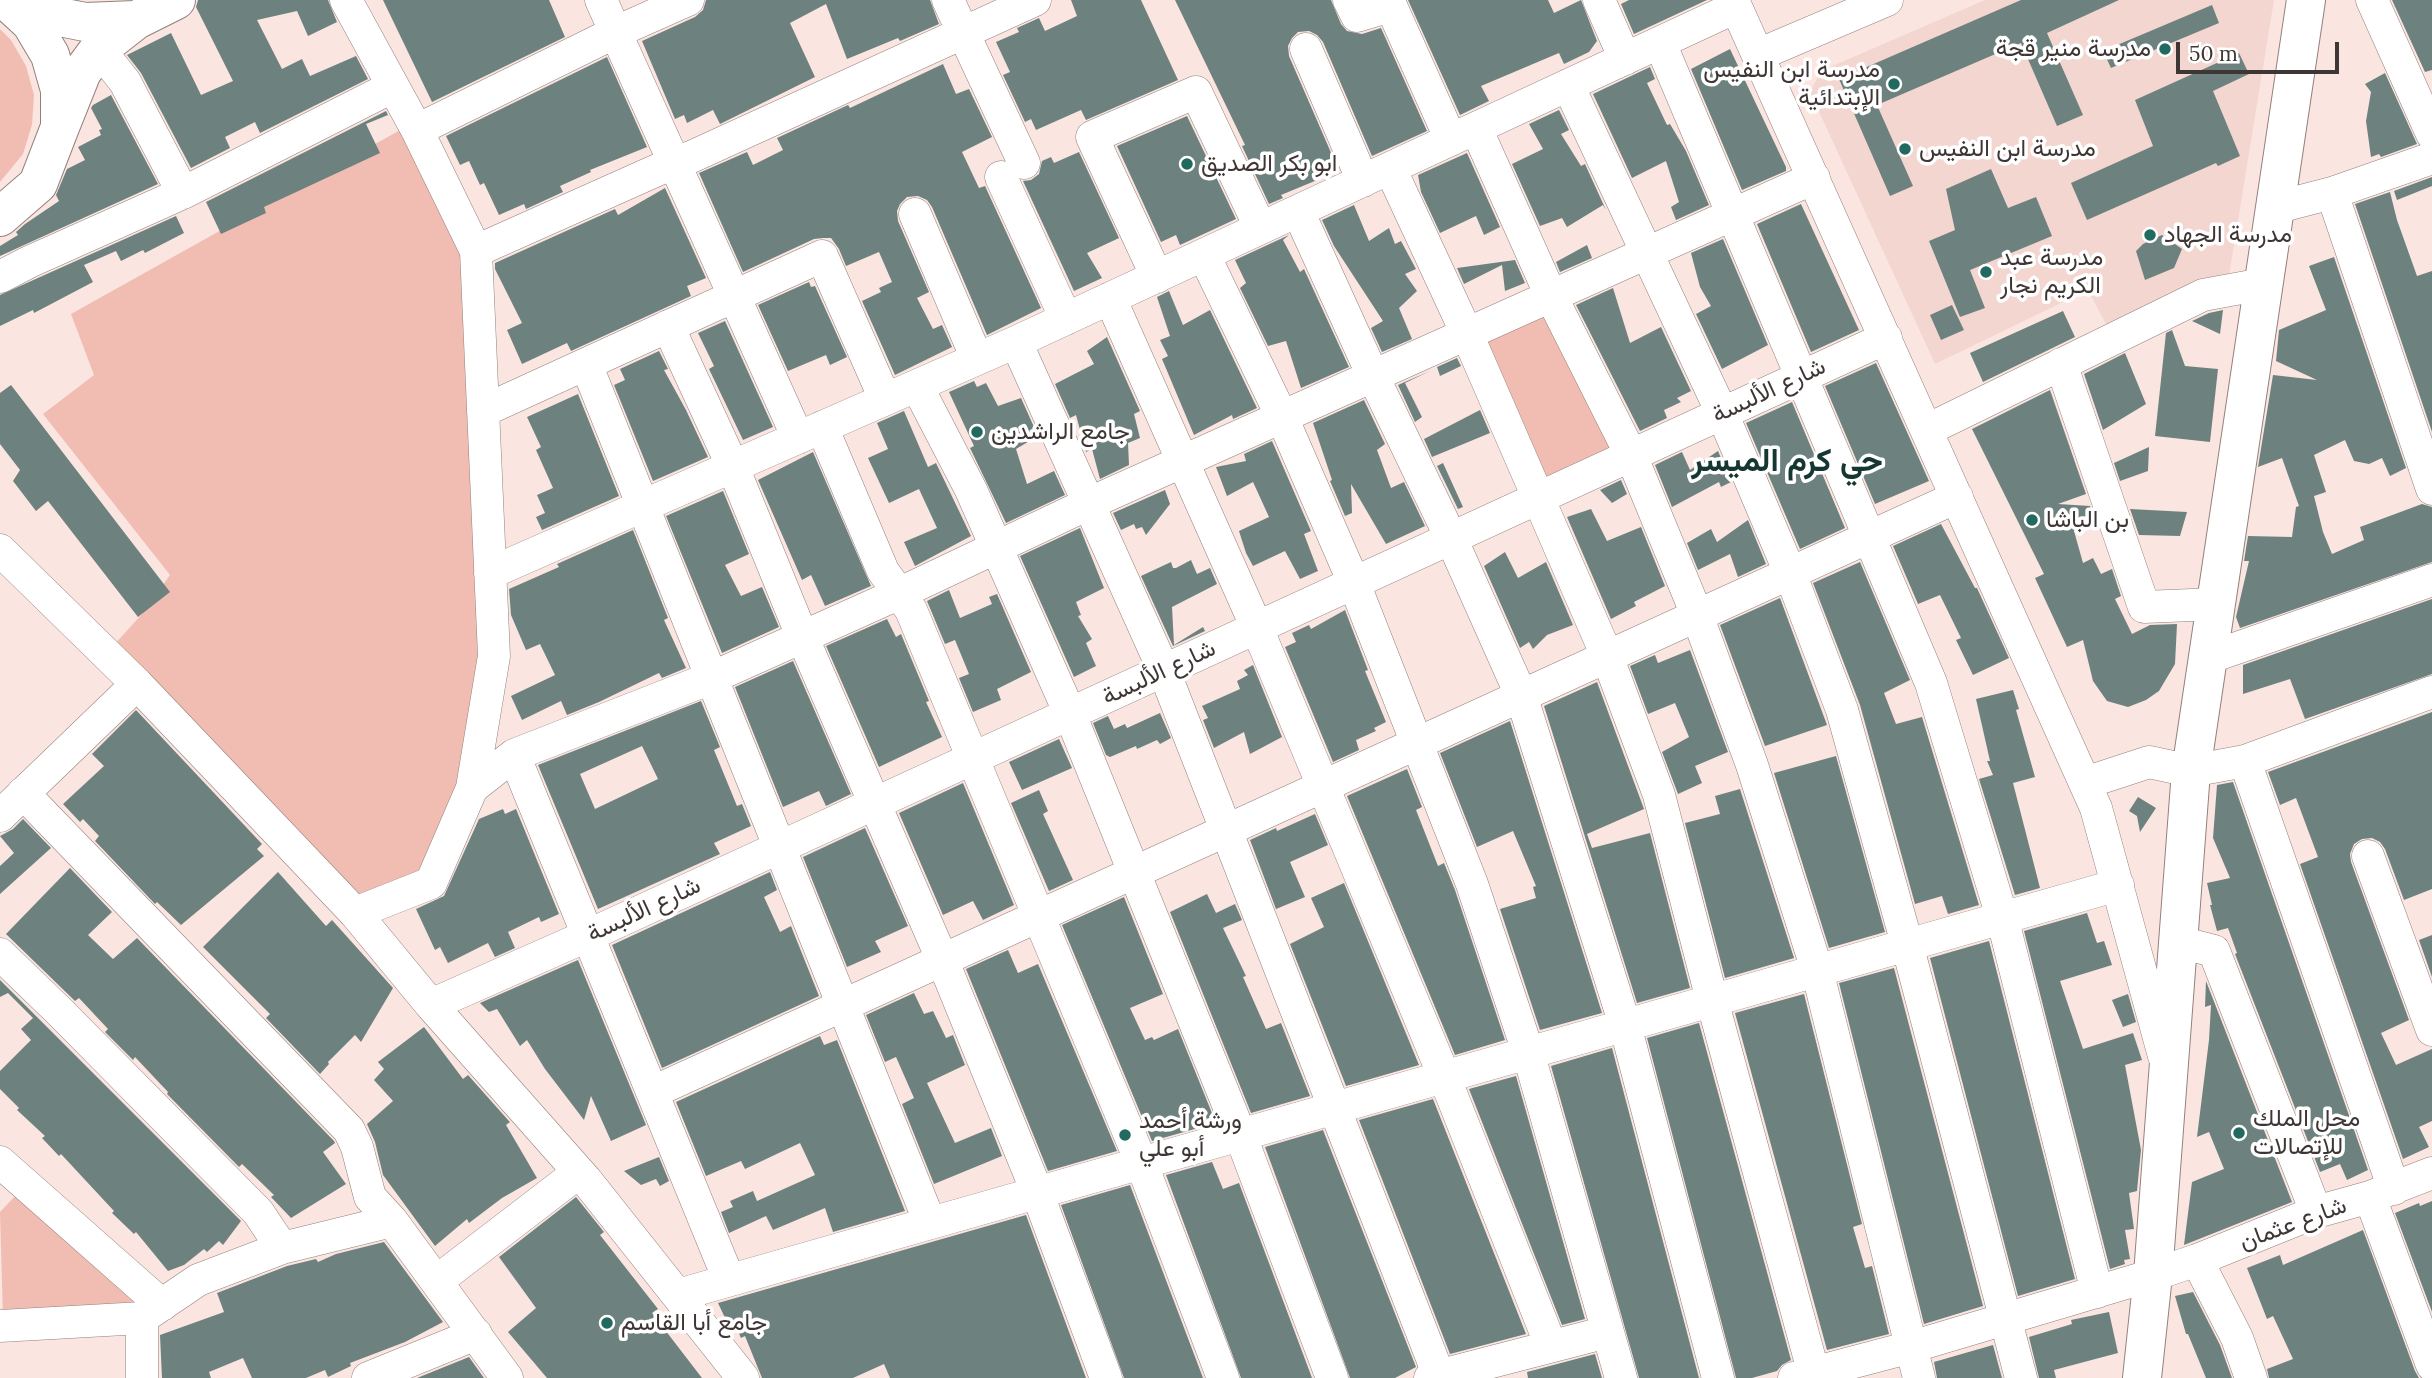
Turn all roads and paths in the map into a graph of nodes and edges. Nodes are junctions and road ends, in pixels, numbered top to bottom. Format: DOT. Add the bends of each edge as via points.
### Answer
graph roads {
  1 [pos="7,0"];
  2 [pos="176,0"];
  3 [pos="346,0"];
  4 [pos="601,0"];
  5 [pos="688,0"];
  6 [pos="948,0"];
  7 [pos="1035,0"];
  8 [pos="1349,0"];
  9 [pos="1598,0"];
  10 [pos="1887,0"];
  11 [pos="2306,0"];
  12 [pos="2372,0"];
  13 [pos="1735,4"];
  14 [pos="135,20"];
  15 [pos="616,32"];
  16 [pos="963,33"];
  17 [pos="1660,43"];
  18 [pos="99,49"];
  19 [pos="1306,49"];
  20 [pos="1758,55"];
  21 [pos="1625,59"];
  22 [pos="1569,85"];
  23 [pos="392,87"];
  24 [pos="60,127"];
  25 [pos="417,130"];
  26 [pos="1464,134"];
  27 [pos="2432,134"];
  28 [pos="2432,158"];
  29 [pos="673,163"];
  30 [pos="1376,174"];
  31 [pos="1814,178"];
  32 [pos="183,193"];
  33 [pos="2332,193"];
  34 [pos="2274,208"];
  35 [pos="1298,211"];
  36 [pos="1732,214"];
  37 [pos="915,215"];
  38 [pos="0,217"];
  39 [pos="1260,227"];
  40 [pos="476,251"];
  41 [pos="1646,253"];
  42 [pos="1204,255"];
  43 [pos="0,277"];
  44 [pos="1157,277"];
  45 [pos="2263,284"];
  46 [pos="735,295"];
  47 [pos="1551,296"];
  48 [pos="1110,298"];
  49 [pos="1066,319"];
  50 [pos="668,326"];
  51 [pos="1467,334"];
  52 [pos="1886,338"];
  53 [pos="1016,342"];
  54 [pos="977,359"];
  55 [pos="586,364"];
  56 [pos="2061,364"];
  57 [pos="1373,376"];
  58 [pos="1801,376"];
  59 [pos="917,386"];
  60 [pos="886,399"];
  61 [pos="483,411"];
  62 [pos="1723,413"];
  63 [pos="1282,417"];
  64 [pos="1927,430"];
  65 [pos="810,433"];
  66 [pos="1631,455"];
  67 [pos="1184,461"];
  68 [pos="733,467"];
  69 [pos="2432,489"];
  70 [pos="1957,497"];
  71 [pos="1538,498"];
  72 [pos="1090,503"];
  73 [pos="643,506"];
  74 [pos="1869,536"];
  75 [pos="1451,538"];
  76 [pos="996,548"];
  77 [pos="0,550"];
  78 [pos="490,573"];
  79 [pos="1790,573"];
  80 [pos="2432,580"];
  81 [pos="1354,583"];
  82 [pos="898,594"];
  83 [pos="2216,604"];
  84 [pos="1697,615"];
  85 [pos="1257,628"];
  86 [pos="802,636"];
  87 [pos="1607,656"];
  88 [pos="2208,658"];
  89 [pos="1164,671"];
  90 [pos="711,678"];
  91 [pos="137,684"];
  92 [pos="2432,692"];
  93 [pos="1521,695"];
  94 [pos="1070,714"];
  95 [pos="1418,743"];
  96 [pos="514,755"];
  97 [pos="972,759"];
  98 [pos="2245,761"];
  99 [pos="2191,771"];
  100 [pos="2085,783"];
  101 [pos="1322,786"];
  102 [pos="472,788"];
  103 [pos="23,793"];
  104 [pos="874,804"];
  105 [pos="0,816"];
  106 [pos="1225,831"];
  107 [pos="779,848"];
  108 [pos="2368,856"];
  109 [pos="1135,872"];
  110 [pos="2118,885"];
  111 [pos="355,913"];
  112 [pos="1039,915"];
  113 [pos="2003,917"];
  114 [pos="589,935"];
  115 [pos="2179,942"];
  116 [pos="1907,944"];
  117 [pos="0,954"];
  118 [pos="942,959"];
  119 [pos="1817,970"];
  120 [pos="1712,1000"];
  121 [pos="431,1005"];
  122 [pos="843,1005"];
  123 [pos="1625,1025"];
  124 [pos="2432,1030"];
  125 [pos="1528,1052"];
  126 [pos="2169,1073"];
  127 [pos="1444,1076"];
  128 [pos="653,1092"];
  129 [pos="1334,1107"];
  130 [pos="1240,1134"];
  131 [pos="1141,1162"];
  132 [pos="0,1163"];
  133 [pos="579,1172"];
  134 [pos="2432,1173"];
  135 [pos="1037,1192"];
  136 [pos="2382,1193"];
  137 [pos="2316,1212"];
  138 [pos="392,1220"];
  139 [pos="930,1223"];
  140 [pos="282,1248"];
  141 [pos="2197,1260"];
  142 [pos="2153,1275"];
  143 [pos="729,1280"];
  144 [pos="437,1281"];
  145 [pos="2097,1292"];
  146 [pos="678,1295"];
  147 [pos="152,1311"];
  148 [pos="2006,1319"];
  149 [pos="0,1326"];
  150 [pos="1606,1332"];
  151 [pos="476,1335"];
  152 [pos="1551,1346"];
  153 [pos="1911,1348"];
  154 [pos="2432,1365"];
  155 [pos="1443,1376"];
  156 [pos="1808,1376"];
  157 [pos="142,1378"];
  158 [pos="368,1378"];
  159 [pos="507,1378"];
  160 [pos="743,1378"];
  161 [pos="1105,1378"];
  162 [pos="1223,1378"];
  163 [pos="1332,1378"];
  164 [pos="1621,1378"];
  165 [pos="1718,1378"];
  166 [pos="1919,1378"];
  167 [pos="2021,1378"];
  168 [pos="2142,1378"];
  169 [pos="2251,1378"];
  1 -- 14 [label="main road" via="85,22"];
  1 -- 24 [label="main road" via="31,23 50,55 60,90"];
  2 -- 14 [label="main road"];
  3 -- 23 [label="street"];
  4 -- 15 [label="street"];
  5 -- 15 [label="street"];
  6 -- 16 [label="street"];
  7 -- 16 [label="street"];
  8 -- 26 [label="street" via="1357,16 1391,6"];
  9 -- 21 [label="street"];
  10 -- 20 [label="street"];
  11 -- 34 [label="main road"];
  12 -- 27 [label="street"];
  13 -- 17 [label="street"];
  13 -- 20 [label="street"];
  14 -- 18 [label="main road"];
  15 -- 25 [label="street"];
  15 -- 29 [label="street"];
  16 -- 29 [label="street"];
  16 -- 49 [label="street"];
  17 -- 21 [label="street"];
  17 -- 36 [label="street"];
  18 -- 24 [label="main road" via="82,72"];
  18 -- 32 [label="street" via="125,82"];
  19 -- 30 [label="street"];
  20 -- 31 [label="street"];
  21 -- 22 [label="street"];
  22 -- 26 [label="street"];
  22 -- 41 [label="street"];
  23 -- 25 [label="street"];
  23 -- 32 [label="street"];
  24 -- 38 [label="main road" via="37,184"];
  25 -- 40 [label="street"];
  26 -- 30 [label="street"];
  26 -- 47 [label="street"];
  28 -- 33 [label="street"];
  29 -- 40 [label="street"];
  29 -- 46 [label="street"];
  30 -- 35 [label="street"];
  30 -- 51 [label="street"];
  31 -- 36 [label="street"];
  31 -- 52 [label="street"];
  32 -- 43 [label="street"];
  33 -- 34 [label="street"];
  33 -- 69 [label="street"];
  34 -- 45 [label="main road"];
  35 -- 39 [label="street"];
  35 -- 57 [label="street"];
  36 -- 41 [label="street"];
  36 -- 58 [label="street"];
  37 -- 54 [label="street"];
  39 -- 42 [label="street"];
  39 -- 44 [label="street" via="1196,92 1092,137"];
  40 -- 61 [label="street"];
  41 -- 47 [label="street"];
  41 -- 62 [label="street"];
  42 -- 44 [label="street"];
  42 -- 63 [label="street"];
  44 -- 48 [label="street"];
  45 -- 56 [label="street" via="2203,295"];
  45 -- 83 [label="main road"];
  46 -- 50 [label="street"];
  46 -- 60 [label="street" via="822,256"];
  46 -- 65 [label="street"];
  47 -- 51 [label="street"];
  47 -- 66 [label="street"];
  48 -- 49 [label="street"];
  48 -- 67 [label="street"];
  49 -- 53 [label="street"];
  50 -- 55 [label="street"];
  50 -- 68 [label="street"];
  51 -- 57 [label="street"];
  51 -- 71 [label="street"];
  52 -- 58 [label="street, شارع الألبسة"];
  52 -- 64 [label="street"];
  53 -- 54 [label="street"];
  53 -- 72 [label="street"];
  54 -- 59 [label="street"];
  55 -- 61 [label="street"];
  55 -- 73 [label="street"];
  56 -- 64 [label="street"];
  56 -- 83 [label="street" via="2144,607"];
  57 -- 63 [label="street"];
  57 -- 75 [label="street"];
  58 -- 62 [label="street, شارع الألبسة"];
  58 -- 74 [label="street"];
  59 -- 60 [label="street"];
  59 -- 76 [label="street"];
  60 -- 65 [label="street"];
  61 -- 78 [label="street"];
  62 -- 66 [label="street, شارع الألبسة"];
  62 -- 79 [label="street"];
  63 -- 67 [label="street"];
  63 -- 81 [label="street"];
  64 -- 70 [label="street"];
  65 -- 68 [label="street"];
  65 -- 82 [label="street"];
  66 -- 71 [label="street, شارع الألبسة"];
  66 -- 84 [label="street"];
  67 -- 72 [label="street"];
  67 -- 85 [label="street"];
  68 -- 73 [label="street"];
  68 -- 86 [label="street"];
  70 -- 74 [label="street"];
  70 -- 100 [label="street"];
  71 -- 75 [label="street, شارع الألبسة"];
  71 -- 87 [label="street"];
  72 -- 76 [label="street"];
  72 -- 89 [label="street"];
  73 -- 78 [label="street"];
  73 -- 90 [label="street"];
  74 -- 79 [label="street"];
  74 -- 113 [label="street" via="1931,683"];
  75 -- 81 [label="street, شارع الألبسة"];
  75 -- 93 [label="street"];
  76 -- 82 [label="street"];
  76 -- 94 [label="street"];
  77 -- 91 [label="street"];
  78 -- 102 [label="street" via="494,656"];
  79 -- 84 [label="street"];
  79 -- 116 [label="street" via="1842,710"];
  80 -- 88 [label="street"];
  81 -- 85 [label="street, شارع الألبسة"];
  81 -- 95 [label="street"];
  82 -- 86 [label="street"];
  82 -- 97 [label="street" via="912,610"];
  83 -- 88 [label="main road"];
  84 -- 87 [label="street"];
  84 -- 119 [label="street" via="1752,765"];
  85 -- 89 [label="street, شارع الألبسة"];
  85 -- 101 [label="street"];
  86 -- 90 [label="street"];
  86 -- 104 [label="street"];
  87 -- 93 [label="street"];
  87 -- 120 [label="street" via="1660,795"];
  88 -- 99 [label="main road"];
  89 -- 94 [label="street, شارع الألبسة"];
  89 -- 106 [label="street"];
  90 -- 96 [label="street"];
  90 -- 107 [label="street"];
  91 -- 103 [label="street"];
  91 -- 111 [label="street"];
  92 -- 98 [label="street"];
  93 -- 95 [label="street"];
  93 -- 123 [label="street"];
  94 -- 97 [label="street, شارع الألبسة"];
  94 -- 109 [label="street"];
  95 -- 101 [label="street"];
  95 -- 125 [label="street" via="1472,884"];
  96 -- 102 [label="street"];
  96 -- 114 [label="street"];
  97 -- 104 [label="street, شارع الألبسة"];
  97 -- 112 [label="street"];
  98 -- 99 [label="street"];
  98 -- 136 [label="street"];
  99 -- 100 [label="street" via="2149,762"];
  99 -- 115 [label="main road"];
  100 -- 110 [label="street"];
  101 -- 106 [label="street"];
  101 -- 127 [label="street"];
  102 -- 111 [label="street" via="431,883"];
  103 -- 105 [label="street"];
  103 -- 138 [label="street" via="349,1130 370,1197"];
  104 -- 107 [label="street, شارع الألبسة"];
  104 -- 118 [label="street"];
  106 -- 109 [label="street"];
  106 -- 129 [label="street"];
  107 -- 114 [label="street, شارع الألبسة"];
  107 -- 122 [label="street"];
  108 -- 124 [label="street"];
  109 -- 112 [label="street"];
  109 -- 130 [label="street"];
  110 -- 113 [label="street"];
  110 -- 126 [label="street"];
  111 -- 121 [label="street"];
  112 -- 118 [label="street"];
  112 -- 131 [label="street"];
  113 -- 116 [label="street"];
  113 -- 145 [label="street"];
  114 -- 121 [label="street, شارع الألبسة"];
  114 -- 128 [label="street"];
  115 -- 126 [label="main road"];
  115 -- 137 [label="street" via="2214,951"];
  116 -- 119 [label="street"];
  116 -- 148 [label="street"];
  117 -- 140 [label="street" via="258,1212"];
  118 -- 122 [label="street"];
  118 -- 135 [label="street"];
  119 -- 120 [label="street"];
  119 -- 153 [label="street"];
  120 -- 123 [label="street"];
  120 -- 156 [label="street"];
  121 -- 133 [label="street"];
  122 -- 128 [label="street"];
  122 -- 139 [label="street"];
  123 -- 125 [label="street"];
  123 -- 165 [label="street"];
  125 -- 127 [label="street"];
  125 -- 150 [label="street"];
  126 -- 142 [label="main road"];
  127 -- 129 [label="street"];
  127 -- 152 [label="street"];
  128 -- 143 [label="street"];
  129 -- 130 [label="street"];
  129 -- 155 [label="street"];
  130 -- 131 [label="street"];
  130 -- 163 [label="street"];
  131 -- 135 [label="street"];
  131 -- 162 [label="street"];
  132 -- 147 [label="street"];
  133 -- 144 [label="street"];
  133 -- 146 [label="street"];
  134 -- 136 [label="street, شارع عثمان"];
  135 -- 139 [label="street"];
  135 -- 161 [label="street"];
  136 -- 137 [label="street, شارع عثمان"];
  136 -- 154 [label="street"];
  137 -- 141 [label="street, شارع عثمان"];
  138 -- 140 [label="street"];
  138 -- 144 [label="street"];
  139 -- 143 [label="street"];
  140 -- 147 [label="street" via="198,1280"];
  141 -- 142 [label="street, شارع عثمان"];
  141 -- 169 [label="street" via="2237,1338"];
  142 -- 145 [label="street, شارع عثمان"];
  142 -- 168 [label="main road"];
  143 -- 146 [label="street"];
  144 -- 151 [label="street"];
  145 -- 148 [label="street, شارع عثمان"];
  146 -- 160 [label="street"];
  147 -- 149 [label="street"];
  147 -- 157 [label="street"];
  148 -- 153 [label="street, شارع عثمان"];
  148 -- 167 [label="street"];
  150 -- 152 [label="street"];
  150 -- 164 [label="street"];
  151 -- 158 [label="street"];
  151 -- 159 [label="street"];
  152 -- 155 [label="street"];
  153 -- 156 [label="street, شارع عثمان"];
  153 -- 166 [label="street"];
}
